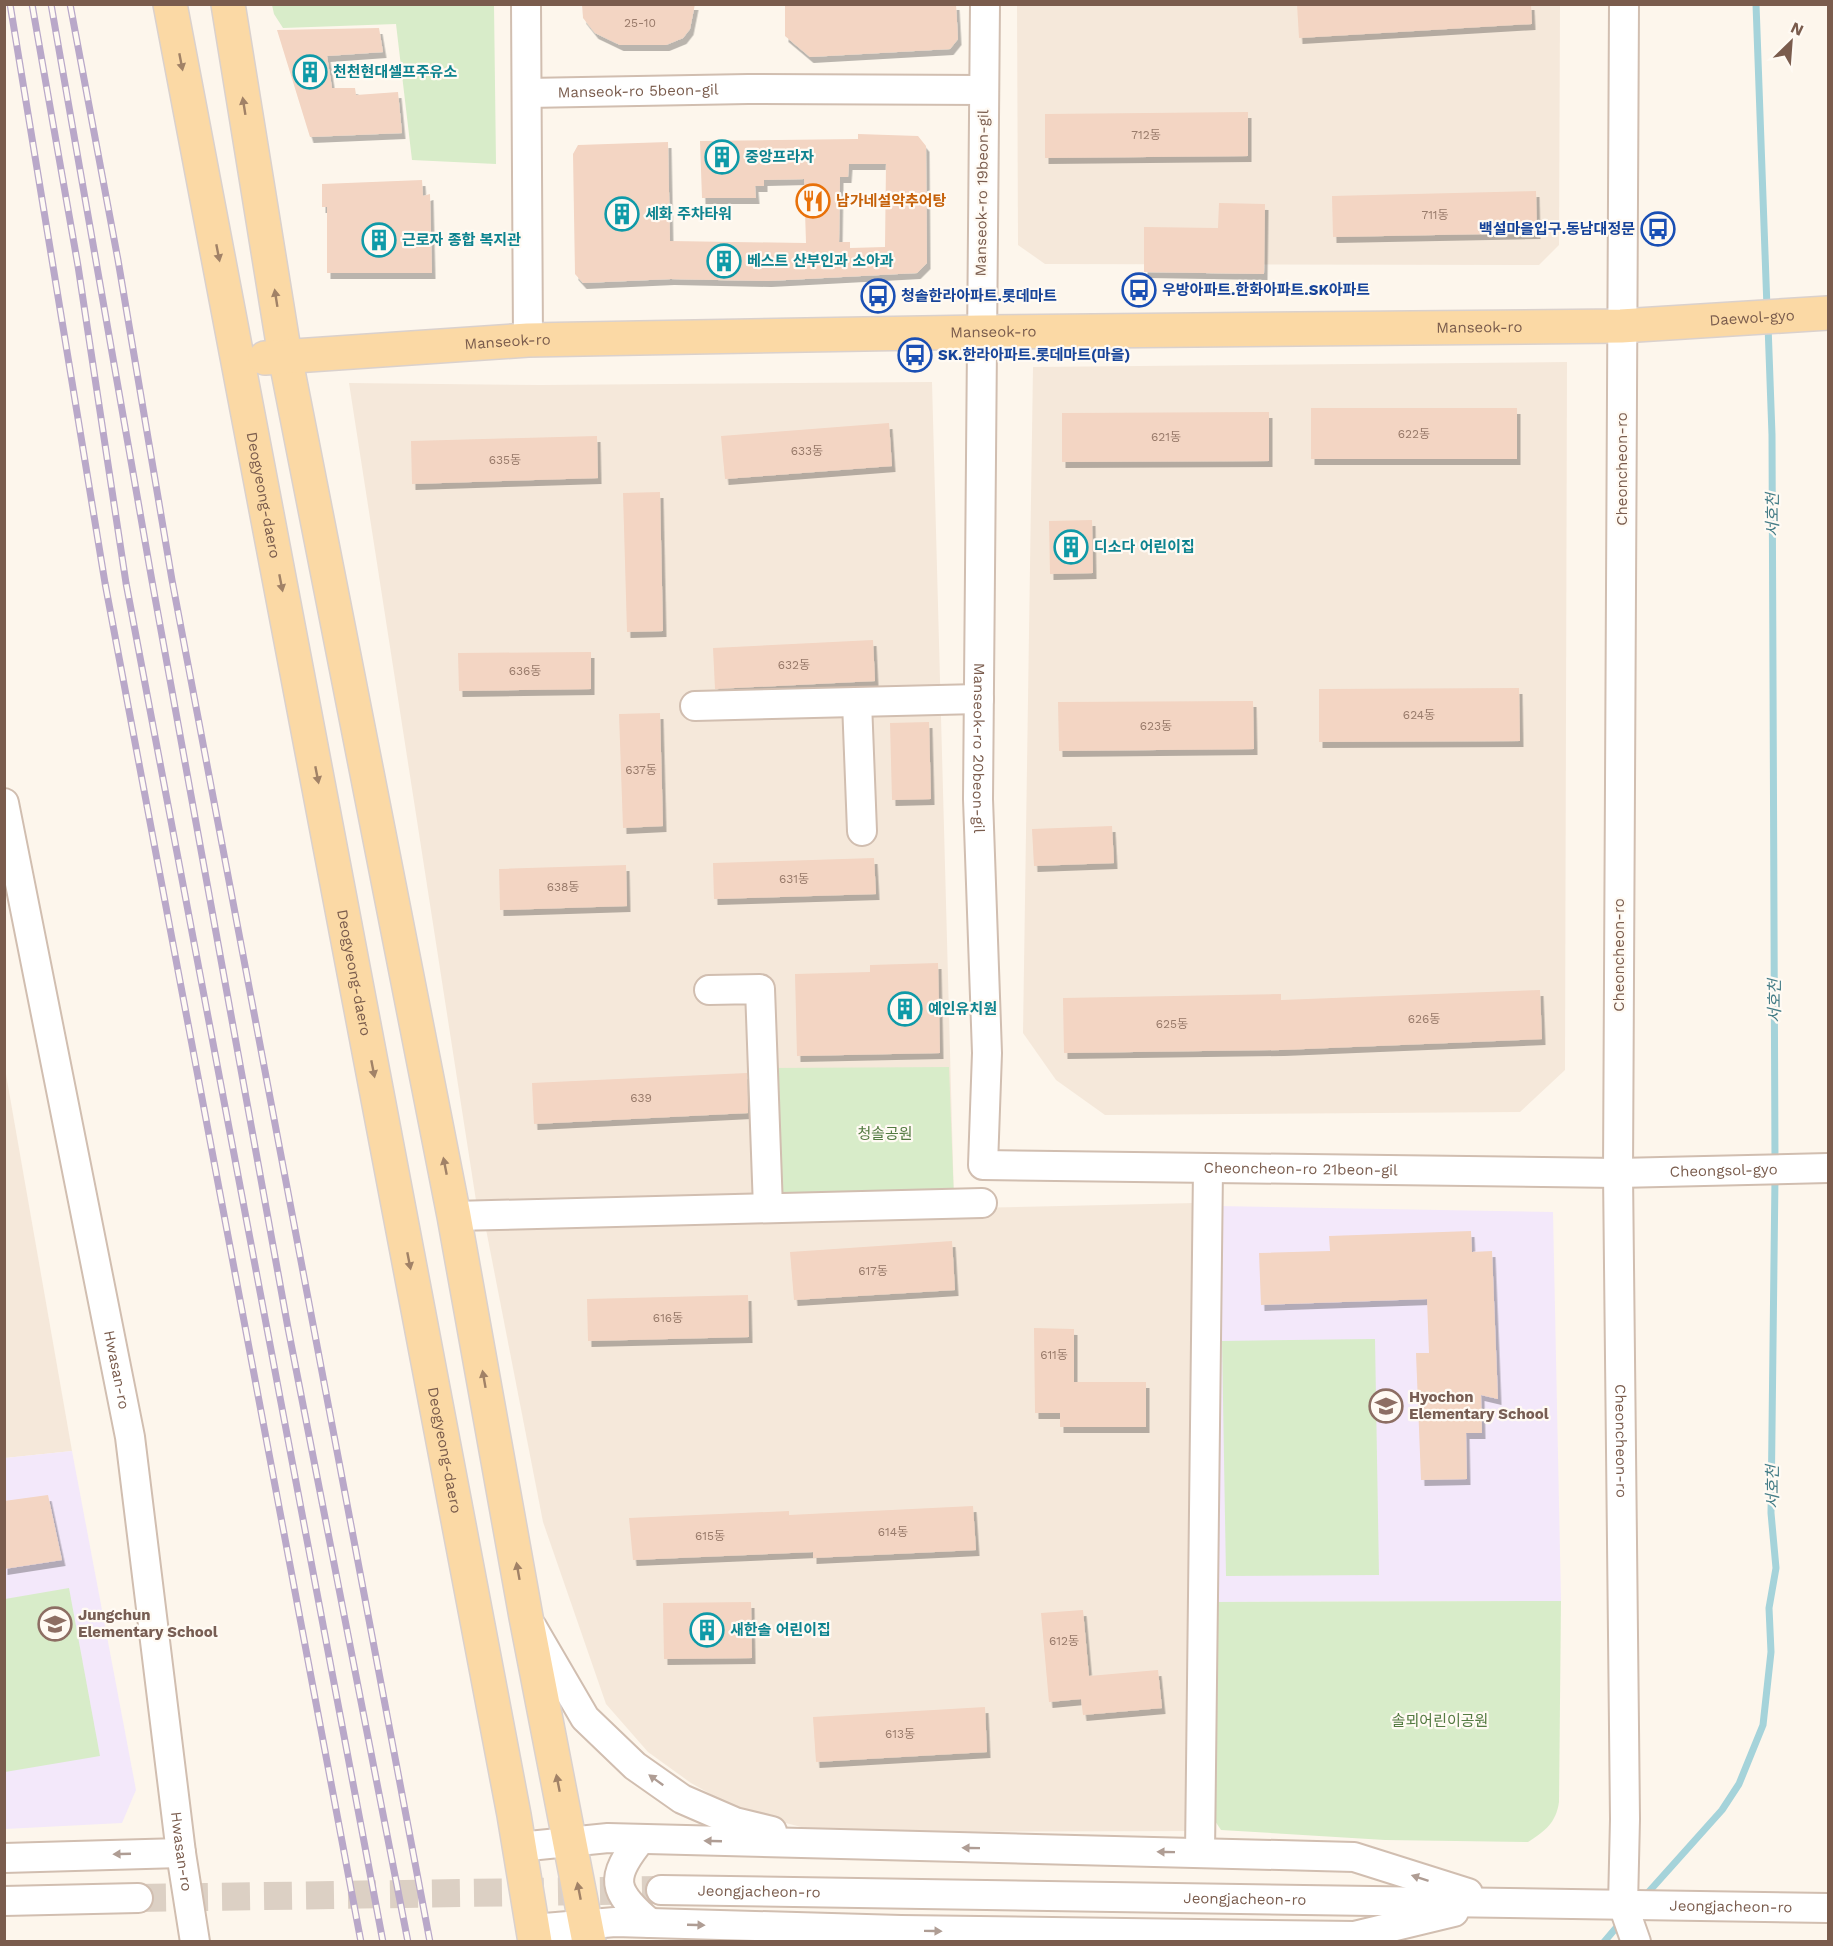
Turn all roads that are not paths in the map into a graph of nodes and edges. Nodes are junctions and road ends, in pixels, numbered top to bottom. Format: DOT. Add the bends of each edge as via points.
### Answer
graph roads {
  1 [pos="170,4"];
  2 [pos="228,4"];
  3 [pos="526,4"];
  4 [pos="986,4"];
  5 [pos="1624,4"];
  6 [pos="748,89"];
  7 [pos="984,90"];
  8 [pos="526,93"];
  9 [pos="1828,313"];
  10 [pos="1675,323"];
  11 [pos="1621,326"];
  12 [pos="981,332"];
  13 [pos="528,340"];
  14 [pos="285,356"];
  15 [pos="239,360"];
  16 [pos="979,699"];
  17 [pos="857,702"];
  18 [pos="695,706"];
  19 [pos="4,803"];
  20 [pos="862,831"];
  21 [pos="709,990"];
  22 [pos="983,1165"];
  23 [pos="1828,1168"];
  24 [pos="1208,1169"];
  25 [pos="1618,1173"];
  26 [pos="982,1203"];
  27 [pos="768,1208"];
  28 [pos="454,1216"];
  29 [pos="526,1617"];
  30 [pos="641,1839"];
  31 [pos="570,1840"];
  32 [pos="827,1845"];
  33 [pos="519,1847"];
  34 [pos="181,1853"];
  35 [pos="1200,1853"];
  36 [pos="4,1857"];
  37 [pos="661,1890"];
  38 [pos="138,1898"];
  39 [pos="4,1901"];
  40 [pos="1496,1902"];
  41 [pos="1624,1905"];
  42 [pos="1828,1908"];
  43 [pos="650,1923"];
  44 [pos="902,1930"];
  45 [pos="587,1933"];
  46 [pos="534,1935"];
  47 [pos="195,1941"];
  48 [pos="847,1941"];
  49 [pos="1636,1941"];
  1 -- 15 [label="main road, Deogyeong-daero, one-way"];
  14 -- 2 [label="main road, one-way"];
  3 -- 8 [label="street"];
  4 -- 7 [label="street, Manseok-ro 19beon-gil"];
  5 -- 11 [label="street, Cheoncheon-ro"];
  6 -- 7 [label="street, Manseok-ro 19beon-gil"];
  6 -- 8 [label="street, Manseok-ro 5beon-gil"];
  7 -- 12 [label="street, Manseok-ro 19beon-gil"];
  8 -- 13 [label="street"];
  9 -- 10 [label="main road, Daewol-gyo"];
  10 -- 11 [label="main road, Manseok-ro"];
  11 -- 12 [label="main road, Manseok-ro"];
  11 -- 25 [label="street, Cheoncheon-ro"];
  12 -- 13 [label="main road, Manseok-ro"];
  12 -- 16 [label="street, Manseok-ro 20beon-gil"];
  13 -- 14 [label="main road, Manseok-ro"];
  14 -- 15 [label="main road, Manseok-ro"];
  28 -- 14 [label="main road, one-way"];
  15 -- 33 [label="main road, Deogyeong-daero, one-way"];
  16 -- 17 [label="street"];
  16 -- 22 [label="street, Manseok-ro 20beon-gil" via="978,826 987,1053"];
  17 -- 18 [label="street"];
  17 -- 20 [label="street"];
  19 -- 34 [label="street, Hwasan-ro" via="130,1437"];
  21 -- 27 [label="street" via="760,989"];
  22 -- 24 [label="street, Cheoncheon-ro 21beon-gil"];
  23 -- 25 [label="street, Cheongsol-gyo"];
  24 -- 25 [label="street, Cheoncheon-ro 21beon-gil"];
  24 -- 35 [label="street"];
  25 -- 41 [label="street, Cheoncheon-ro"];
  26 -- 27 [label="street"];
  27 -- 28 [label="street"];
  29 -- 28 [label="main road, one-way"];
  31 -- 29 [label="main road, one-way"];
  32 -- 29 [label="street, one-way" via="735,1822 682,1799 636,1766 585,1718"];
  30 -- 31 [label="street"];
  32 -- 30 [label="street, one-way"];
  30 -- 43 [label="street" via="622,1862 618,1882 628,1905"];
  31 -- 33 [label="street"];
  45 -- 31 [label="main road, one-way"];
  35 -- 32 [label="street, one-way"];
  33 -- 46 [label="main road, Deogyeong-daero"];
  34 -- 36 [label="street, one-way"];
  34 -- 47 [label="street, Hwasan-ro"];
  40 -- 35 [label="street, one-way" via="1354,1857"];
  37 -- 40 [label="street, Jeongjacheon-ro"];
  38 -- 39 [label="street"];
  40 -- 41 [label="street, Jeongjacheon-ro"];
  44 -- 40 [label="street, one-way" via="1354,1936"];
  41 -- 42 [label="street, Jeongjacheon-ro"];
  41 -- 49 [label="street"];
  43 -- 44 [label="street, one-way"];
  43 -- 45 [label="street" via="615,1922"];
  44 -- 48 [label="street"];
  45 -- 46 [label="street"];
}
